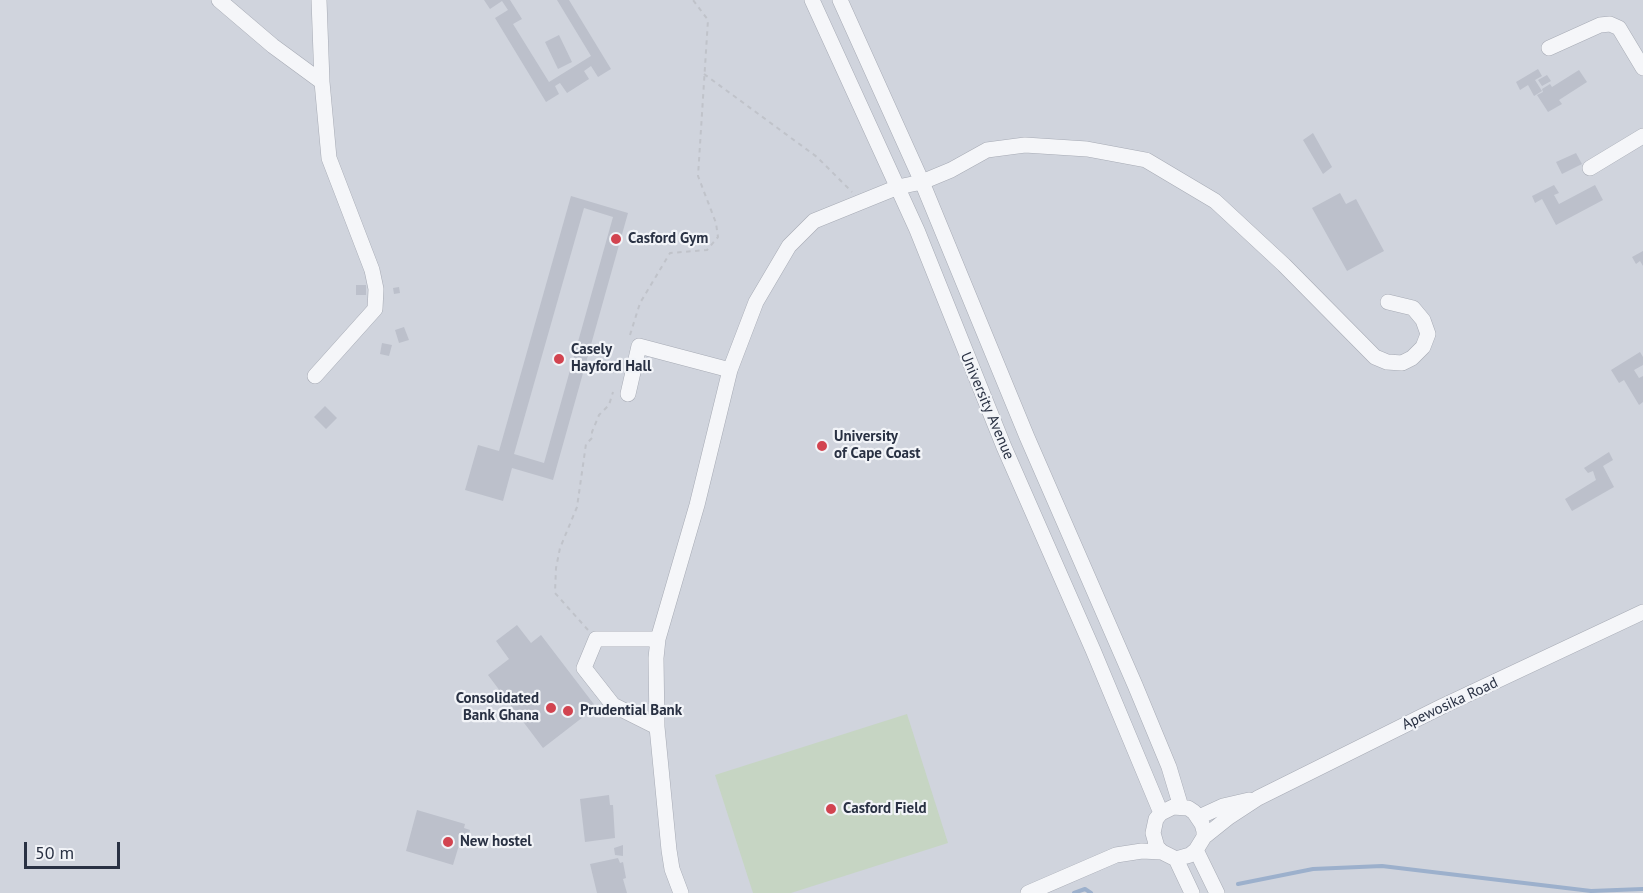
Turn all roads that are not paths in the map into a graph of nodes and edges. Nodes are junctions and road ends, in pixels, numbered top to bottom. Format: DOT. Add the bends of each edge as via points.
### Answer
graph roads {
  1 [pos="219,0"];
  2 [pos="319,0"];
  3 [pos="812,0"];
  4 [pos="840,0"];
  5 [pos="1549,48"];
  6 [pos="1643,68"];
  7 [pos="322,82"];
  8 [pos="1643,136"];
  9 [pos="1590,168"];
  10 [pos="922,182"];
  11 [pos="898,187"];
  12 [pos="1388,302"];
  13 [pos="730,370"];
  14 [pos="315,376"];
  15 [pos="628,394"];
  16 [pos="1643,612"];
  17 [pos="658,639"];
  18 [pos="657,727"];
  19 [pos="1258,798"];
  20 [pos="1181,807"];
  21 [pos="1161,813"];
  22 [pos="1199,817"];
  23 [pos="1153,833"];
  24 [pos="1200,844"];
  25 [pos="1116,855"];
  26 [pos="1169,856"];
  27 [pos="681,893"];
  28 [pos="1028,893"];
  29 [pos="1192,893"];
  30 [pos="1217,893"];
  1 -- 7 [label="street"];
  2 -- 7 [label="street"];
  3 -- 11 [label="street, University Avenue"];
  4 -- 10 [label="street, University Avenue"];
  5 -- 6 [label="street" via="1610,24 1619,28"];
  7 -- 14 [label="street" via="329,158 376,289 375,309"];
  8 -- 9 [label="street"];
  10 -- 11 [label="street"];
  10 -- 12 [label="street" via="987,150 1025,145 1087,149 1146,160 1215,201 1375,357 1402,363 1418,353 1428,334 1413,308"];
  10 -- 20 [label="street, University Avenue" via="1169,767"];
  11 -- 13 [label="street" via="814,221 789,246 756,302"];
  11 -- 21 [label="street, University Avenue"];
  13 -- 15 [label="street" via="639,346"];
  13 -- 17 [label="street" via="697,506"];
  16 -- 19 [label="street, Apewosika Road"];
  17 -- 18 [label="street"];
  17 -- 18 [label="street" via="596,639 584,668 613,705"];
  18 -- 27 [label="street" via="669,850"];
  19 -- 22 [label="street" via="1223,806"];
  19 -- 24 [label="street" via="1229,817"];
  20 -- 21 [label="street"];
  20 -- 22 [label="street"];
  21 -- 23 [label="street"];
  22 -- 24 [label="street"];
  23 -- 25 [label="street"];
  23 -- 26 [label="street" via="1154,840"];
  24 -- 26 [label="street" via="1190,855"];
  24 -- 30 [label="street"];
  25 -- 26 [label="street" via="1142,851"];
  25 -- 28 [label="street"];
  26 -- 29 [label="street"];
}
